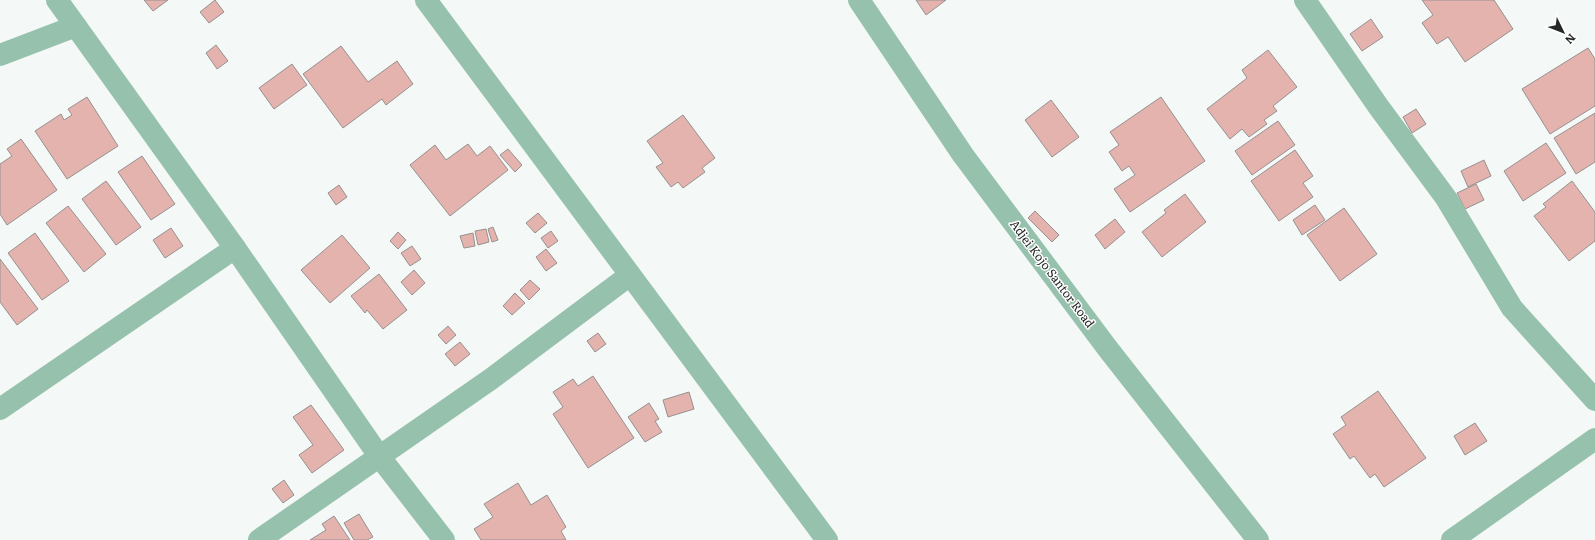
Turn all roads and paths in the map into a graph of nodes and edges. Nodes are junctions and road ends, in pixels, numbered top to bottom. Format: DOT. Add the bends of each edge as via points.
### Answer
graph roads {
  1 [pos="57,0"];
  2 [pos="426,0"];
  3 [pos="859,0"];
  4 [pos="1305,0"];
  5 [pos="76,26"];
  6 [pos="0,55"];
  7 [pos="235,248"];
  8 [pos="630,274"];
  9 [pos="1595,400"];
  10 [pos="0,409"];
  11 [pos="1595,439"];
  12 [pos="379,456"];
  13 [pos="259,540"];
  14 [pos="444,540"];
  15 [pos="827,540"];
  16 [pos="1258,540"];
  17 [pos="1452,540"];
  1 -- 5 [label="street"];
  2 -- 8 [label="street"];
  3 -- 16 [label="street, Adjei Kojo Santor Road" via="963,155 1108,349"];
  4 -- 9 [label="street" via="1378,106 1446,198 1512,308"];
  5 -- 6 [label="street"];
  5 -- 7 [label="street"];
  7 -- 10 [label="street"];
  7 -- 12 [label="street"];
  8 -- 12 [label="street" via="491,379"];
  8 -- 15 [label="street"];
  11 -- 17 [label="street"];
  12 -- 13 [label="street"];
  12 -- 14 [label="street"];
}
